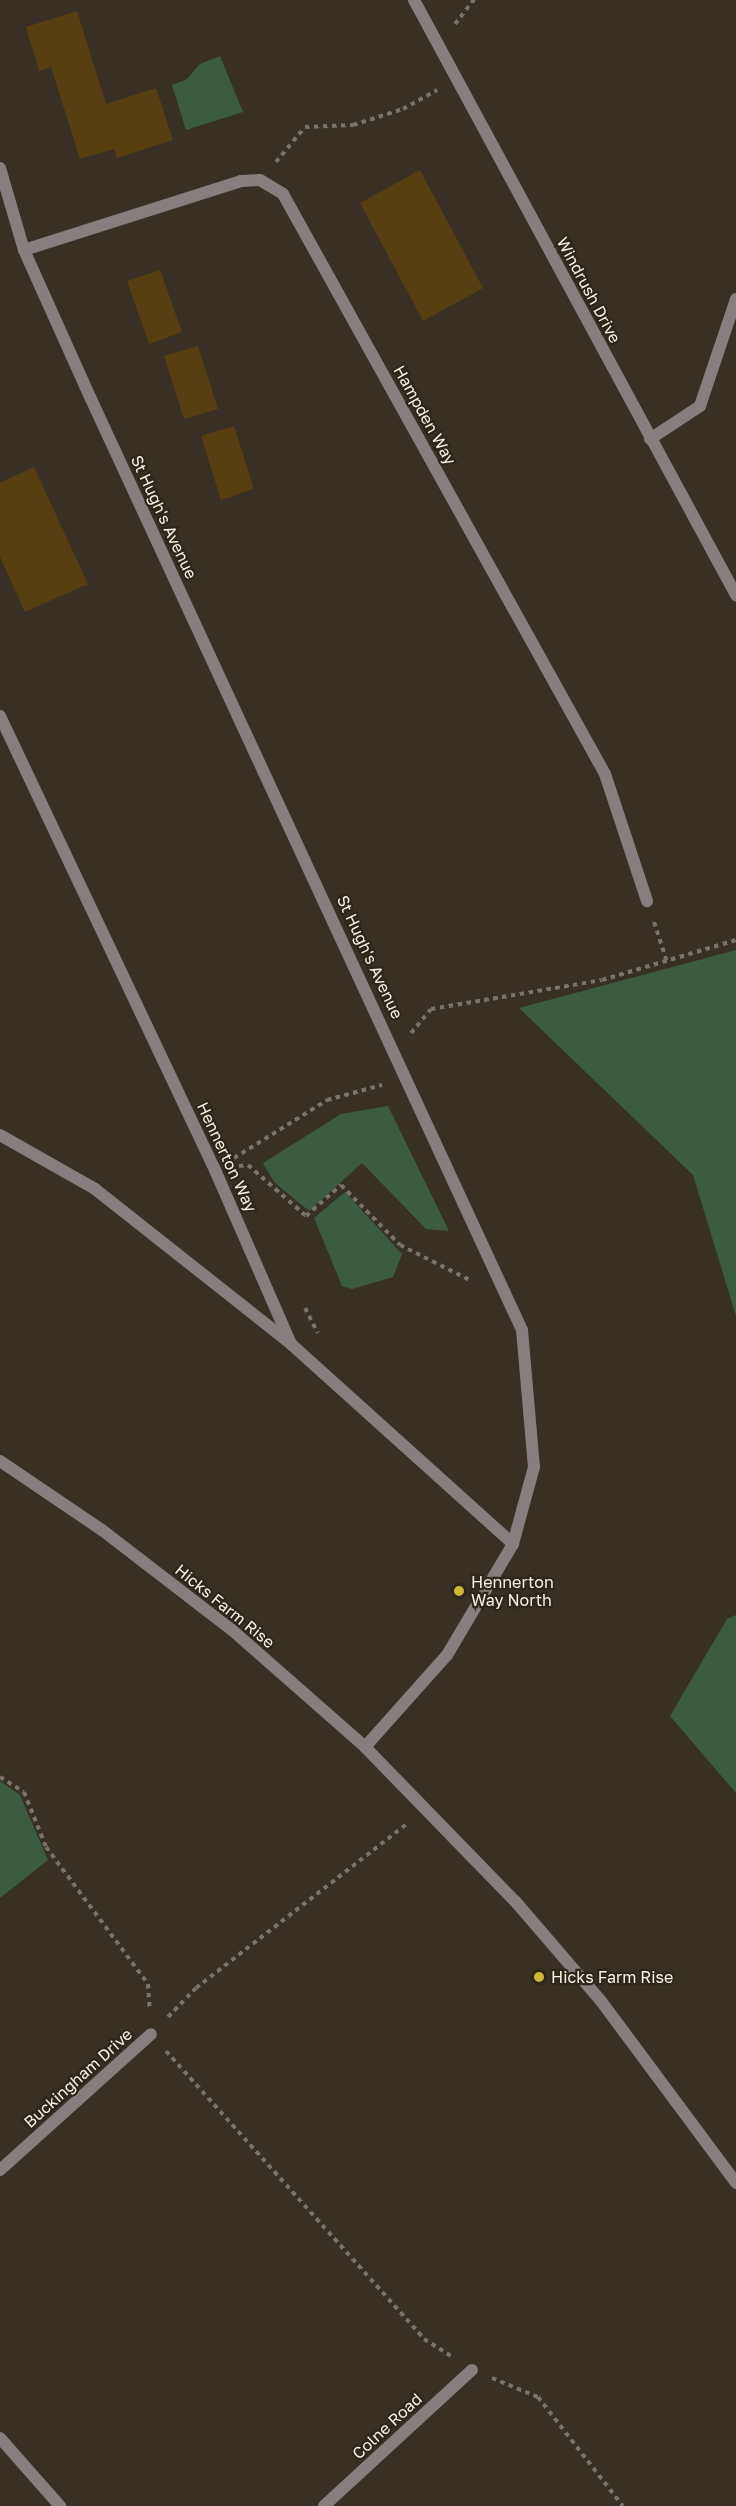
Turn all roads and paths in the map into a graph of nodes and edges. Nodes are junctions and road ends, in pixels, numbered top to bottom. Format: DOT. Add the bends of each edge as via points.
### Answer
graph roads {
  1 [pos="414,0"];
  2 [pos="457,80"];
  3 [pos="0,168"];
  4 [pos="260,180"];
  5 [pos="24,250"];
  6 [pos="736,299"];
  7 [pos="650,439"];
  8 [pos="736,595"];
  9 [pos="0,716"];
  10 [pos="647,901"];
  11 [pos="736,940"];
  12 [pos="666,961"];
  13 [pos="396,1051"];
  14 [pos="408,1078"];
  15 [pos="0,1135"];
  16 [pos="215,1170"];
  17 [pos="508,1299"];
  18 [pos="291,1344"];
  19 [pos="0,1461"];
  20 [pos="513,1544"];
  21 [pos="365,1747"];
  22 [pos="0,1777"];
  23 [pos="427,1809"];
  24 [pos="151,2034"];
  25 [pos="0,2170"];
  26 [pos="736,2182"];
  27 [pos="472,2370"];
  28 [pos="0,2438"];
  29 [pos="58,2505"];
  30 [pos="324,2506"];
  31 [pos="623,2506"];
  1 -- 2 [label="street, Windrush Drive"];
  2 -- 4 [label="path" via="403,109 353,125 305,127"];
  2 -- 7 [label="street, Windrush Drive"];
  3 -- 5 [label="street, St Hugh's Avenue"];
  4 -- 5 [label="street" via="241,181"];
  4 -- 10 [label="street, Hampden Way" via="283,194 605,774"];
  5 -- 13 [label="street, St Hugh's Avenue"];
  6 -- 7 [label="street" via="700,406"];
  7 -- 8 [label="street, Windrush Drive"];
  9 -- 16 [label="street, Hennerton Way"];
  10 -- 12 [label="path"];
  11 -- 12 [label="path"];
  12 -- 13 [label="path" via="602,980 431,1009"];
  13 -- 14 [label="street, St Hugh's Avenue"];
  14 -- 16 [label="path" via="327,1100"];
  14 -- 17 [label="street, St Hugh's Avenue"];
  15 -- 18 [label="street" via="95,1189"];
  16 -- 17 [label="path" via="248,1165 306,1216 341,1185 400,1245"];
  16 -- 18 [label="street, Hennerton Way"];
  17 -- 20 [label="street, St Hugh's Avenue" via="522,1330 534,1467"];
  18 -- 20 [label="street, Hennerton Way"];
  19 -- 21 [label="street, Hicks Farm Rise" via="102,1530 232,1630"];
  20 -- 21 [label="street, St Hugh's Avenue" via="447,1656"];
  21 -- 23 [label="street, Hicks Farm Rise"];
  22 -- 24 [label="path" via="24,1792 46,1847 148,1984"];
  23 -- 24 [label="path" via="196,1988"];
  23 -- 26 [label="street, Hicks Farm Rise" via="515,1901 601,2001"];
  24 -- 25 [label="street, Buckingham Drive"];
  24 -- 27 [label="path" via="424,2339"];
  27 -- 30 [label="street, Colne Road"];
  27 -- 31 [label="path" via="538,2397"];
  28 -- 29 [label="street"];
}
